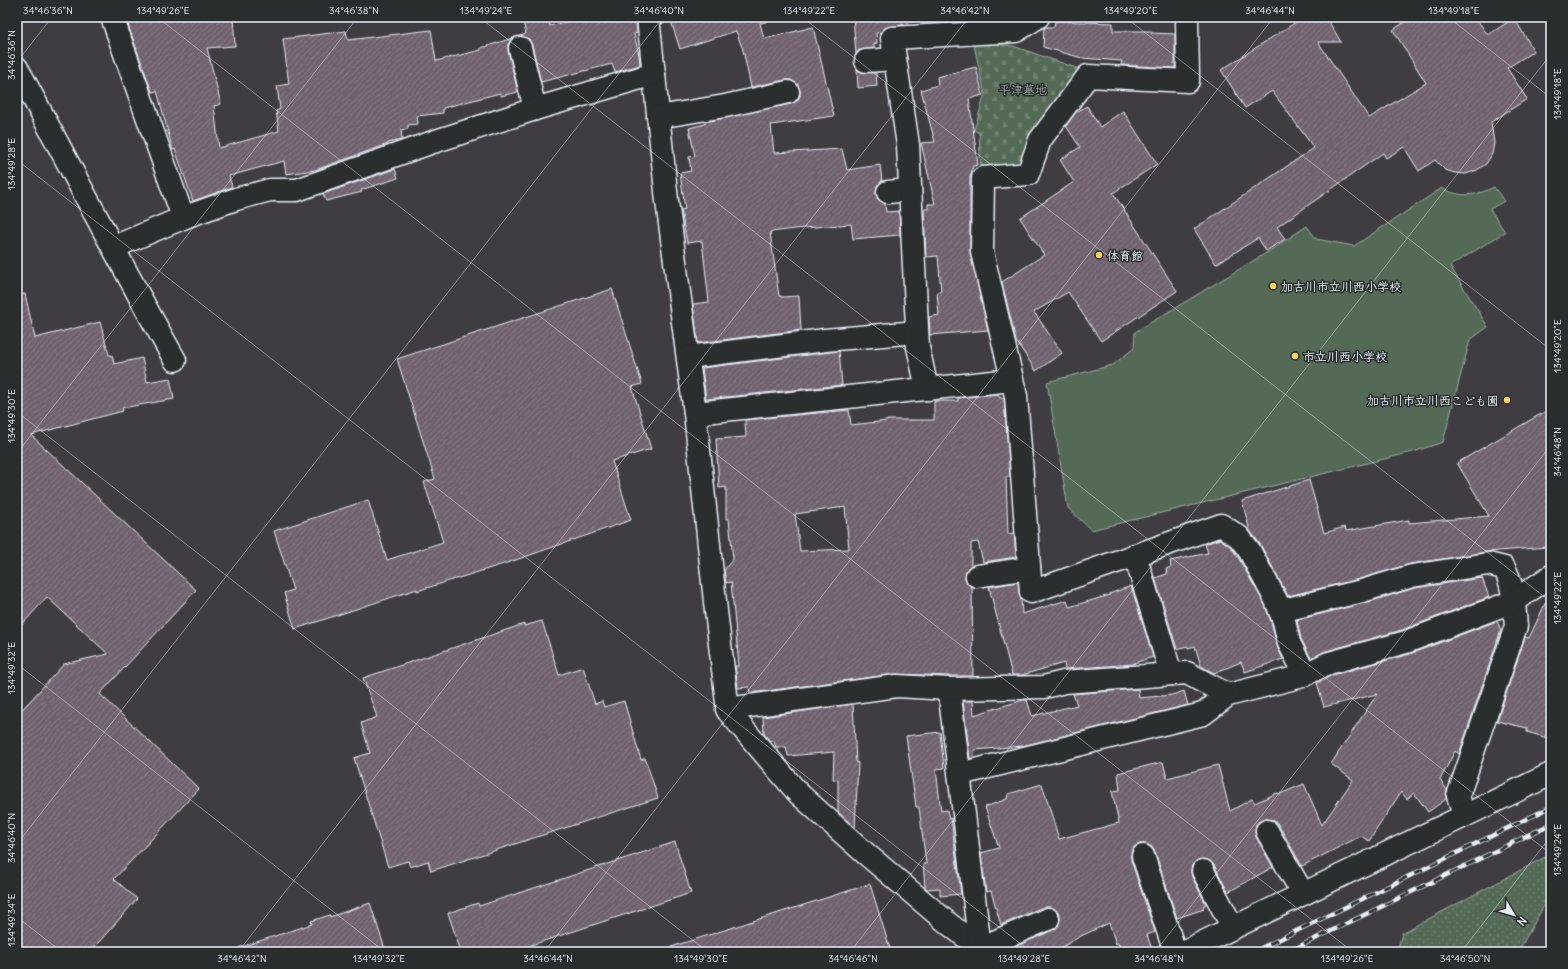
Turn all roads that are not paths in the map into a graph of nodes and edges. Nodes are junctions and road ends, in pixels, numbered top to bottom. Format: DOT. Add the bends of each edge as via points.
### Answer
graph roads {
  1 [pos="112,17"];
  2 [pos="648,17"];
  3 [pos="1038,17"];
  4 [pos="1187,17"];
  5 [pos="520,48"];
  6 [pos="895,59"];
  7 [pos="866,60"];
  8 [pos="17,68"];
  9 [pos="654,74"];
  10 [pos="788,92"];
  11 [pos="536,109"];
  12 [pos="658,117"];
  13 [pos="910,190"];
  14 [pos="888,192"];
  15 [pos="185,218"];
  16 [pos="114,247"];
  17 [pos="918,332"];
  18 [pos="688,357"];
  19 [pos="175,360"];
  20 [pos="1012,380"];
  21 [pos="927,389"];
  22 [pos="695,413"];
  23 [pos="1136,555"];
  24 [pos="1029,568"];
  25 [pos="977,576"];
  26 [pos="1551,576"];
  27 [pos="1514,601"];
  28 [pos="1280,611"];
  29 [pos="1171,674"];
  30 [pos="1305,674"];
  31 [pos="949,689"];
  32 [pos="1228,695"];
  33 [pos="728,709"];
  34 [pos="960,774"];
  35 [pos="1551,774"];
  36 [pos="1464,816"];
  37 [pos="1267,831"];
  38 [pos="1143,856"];
  39 [pos="1203,872"];
  40 [pos="1303,894"];
  41 [pos="1048,919"];
  42 [pos="1233,928"];
  43 [pos="982,950"];
  44 [pos="1175,952"];
  45 [pos="1183,952"];
  1 -- 15 [label="street"];
  2 -- 9 [label="street"];
  3 -- 6 [label="street" via="1016,31 892,38"];
  4 -- 20 [label="street" via="1188,82 1088,76 1040,140 1028,174 983,178 982,252"];
  5 -- 11 [label="street"];
  6 -- 7 [label="street"];
  6 -- 13 [label="street" via="908,145"];
  8 -- 16 [label="street"];
  9 -- 11 [label="street"];
  9 -- 12 [label="street"];
  10 -- 12 [label="street"];
  11 -- 15 [label="street" via="298,190 270,190 236,199"];
  12 -- 18 [label="street"];
  13 -- 14 [label="street"];
  13 -- 17 [label="street"];
  15 -- 16 [label="street"];
  16 -- 19 [label="street"];
  17 -- 18 [label="street" via="825,340"];
  17 -- 21 [label="street" via="918,347"];
  18 -- 22 [label="street"];
  20 -- 21 [label="street"];
  20 -- 24 [label="street" via="1016,396"];
  21 -- 22 [label="street"];
  22 -- 33 [label="street"];
  23 -- 24 [label="street" via="1031,592"];
  23 -- 28 [label="street" via="1221,526 1239,537 1249,550"];
  23 -- 29 [label="street"];
  24 -- 25 [label="street"];
  26 -- 27 [label="street"];
  27 -- 28 [label="street" via="1509,577 1504,568 1488,564 1412,576"];
  27 -- 30 [label="street" via="1406,642 1329,663"];
  27 -- 36 [label="street" via="1516,626 1458,796"];
  28 -- 30 [label="street" via="1289,643"];
  29 -- 31 [label="street" via="1064,682 1044,688"];
  29 -- 32 [label="street" via="1187,674"];
  30 -- 32 [label="street"];
  31 -- 33 [label="street" via="897,686"];
  31 -- 34 [label="street"];
  32 -- 34 [label="street" via="1203,714"];
  33 -- 43 [label="street" via="798,793"];
  34 -- 43 [label="street"];
  35 -- 36 [label="street"];
  36 -- 40 [label="street"];
  37 -- 40 [label="street"];
  38 -- 44 [label="street"];
  39 -- 42 [label="street"];
  40 -- 42 [label="street"];
  41 -- 43 [label="street"];
  42 -- 45 [label="street"];
}
